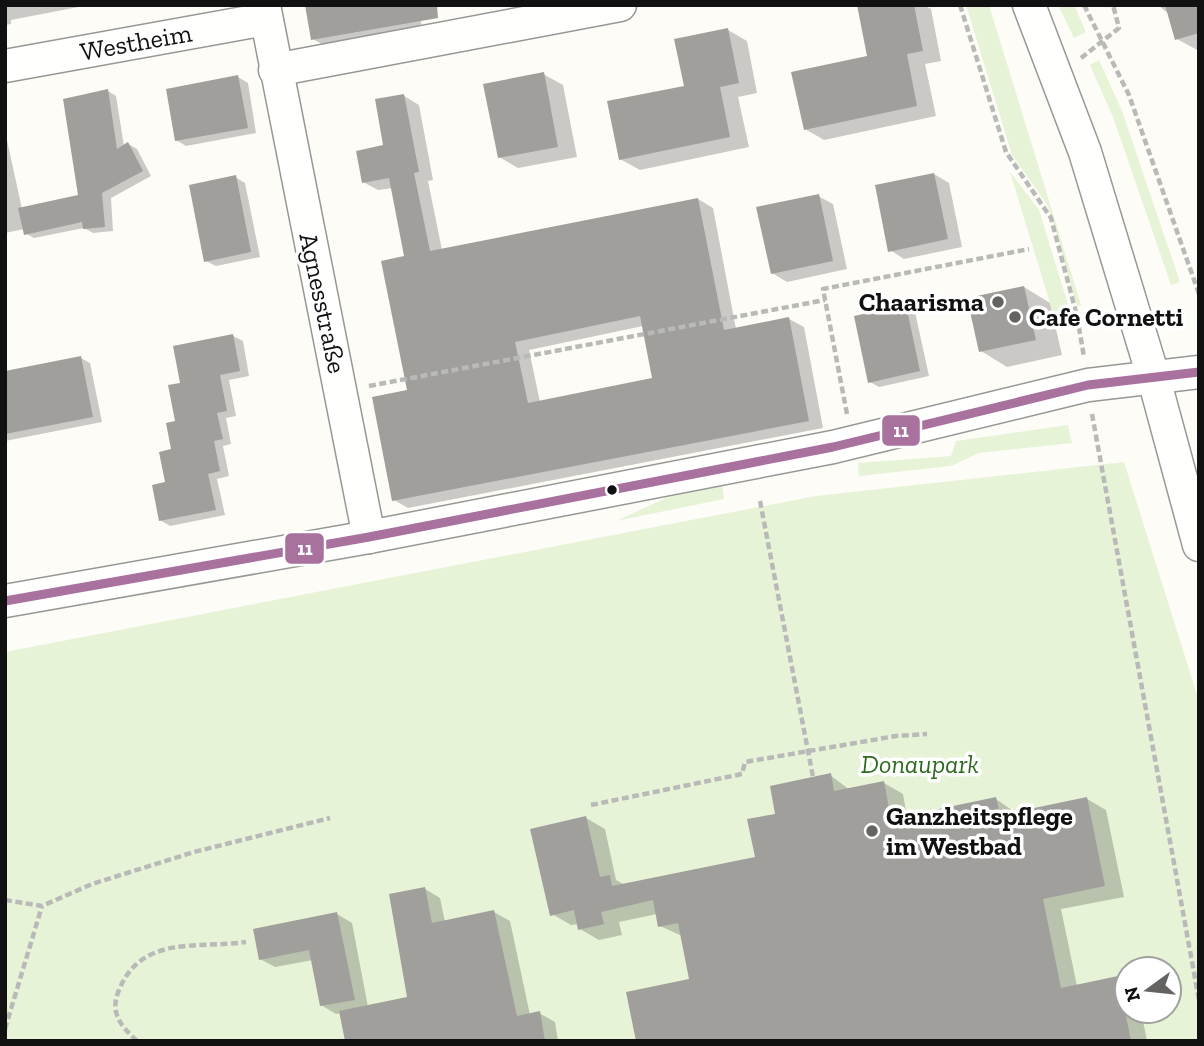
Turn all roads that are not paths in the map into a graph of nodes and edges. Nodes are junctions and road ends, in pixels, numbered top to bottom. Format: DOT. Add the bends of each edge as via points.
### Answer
graph roads {
  1 [pos="620,5"];
  2 [pos="1029,5"];
  3 [pos="265,12"];
  4 [pos="5,65"];
  5 [pos="275,70"];
  6 [pos="1199,372"];
  7 [pos="1154,379"];
  8 [pos="369,537"];
  9 [pos="1199,545"];
  10 [pos="5,601"];
  1 -- 5 [label="street"];
  2 -- 7 [label="street" via="1085,152"];
  3 -- 4 [label="street, Westheim"];
  3 -- 5 [label="street, Agnesstraße"];
  5 -- 8 [label="street, Agnesstraße"];
  6 -- 7 [label="street"];
  7 -- 8 [label="street" via="1088,385 853,442"];
  7 -- 9 [label="street"];
  8 -- 10 [label="street"];
}
